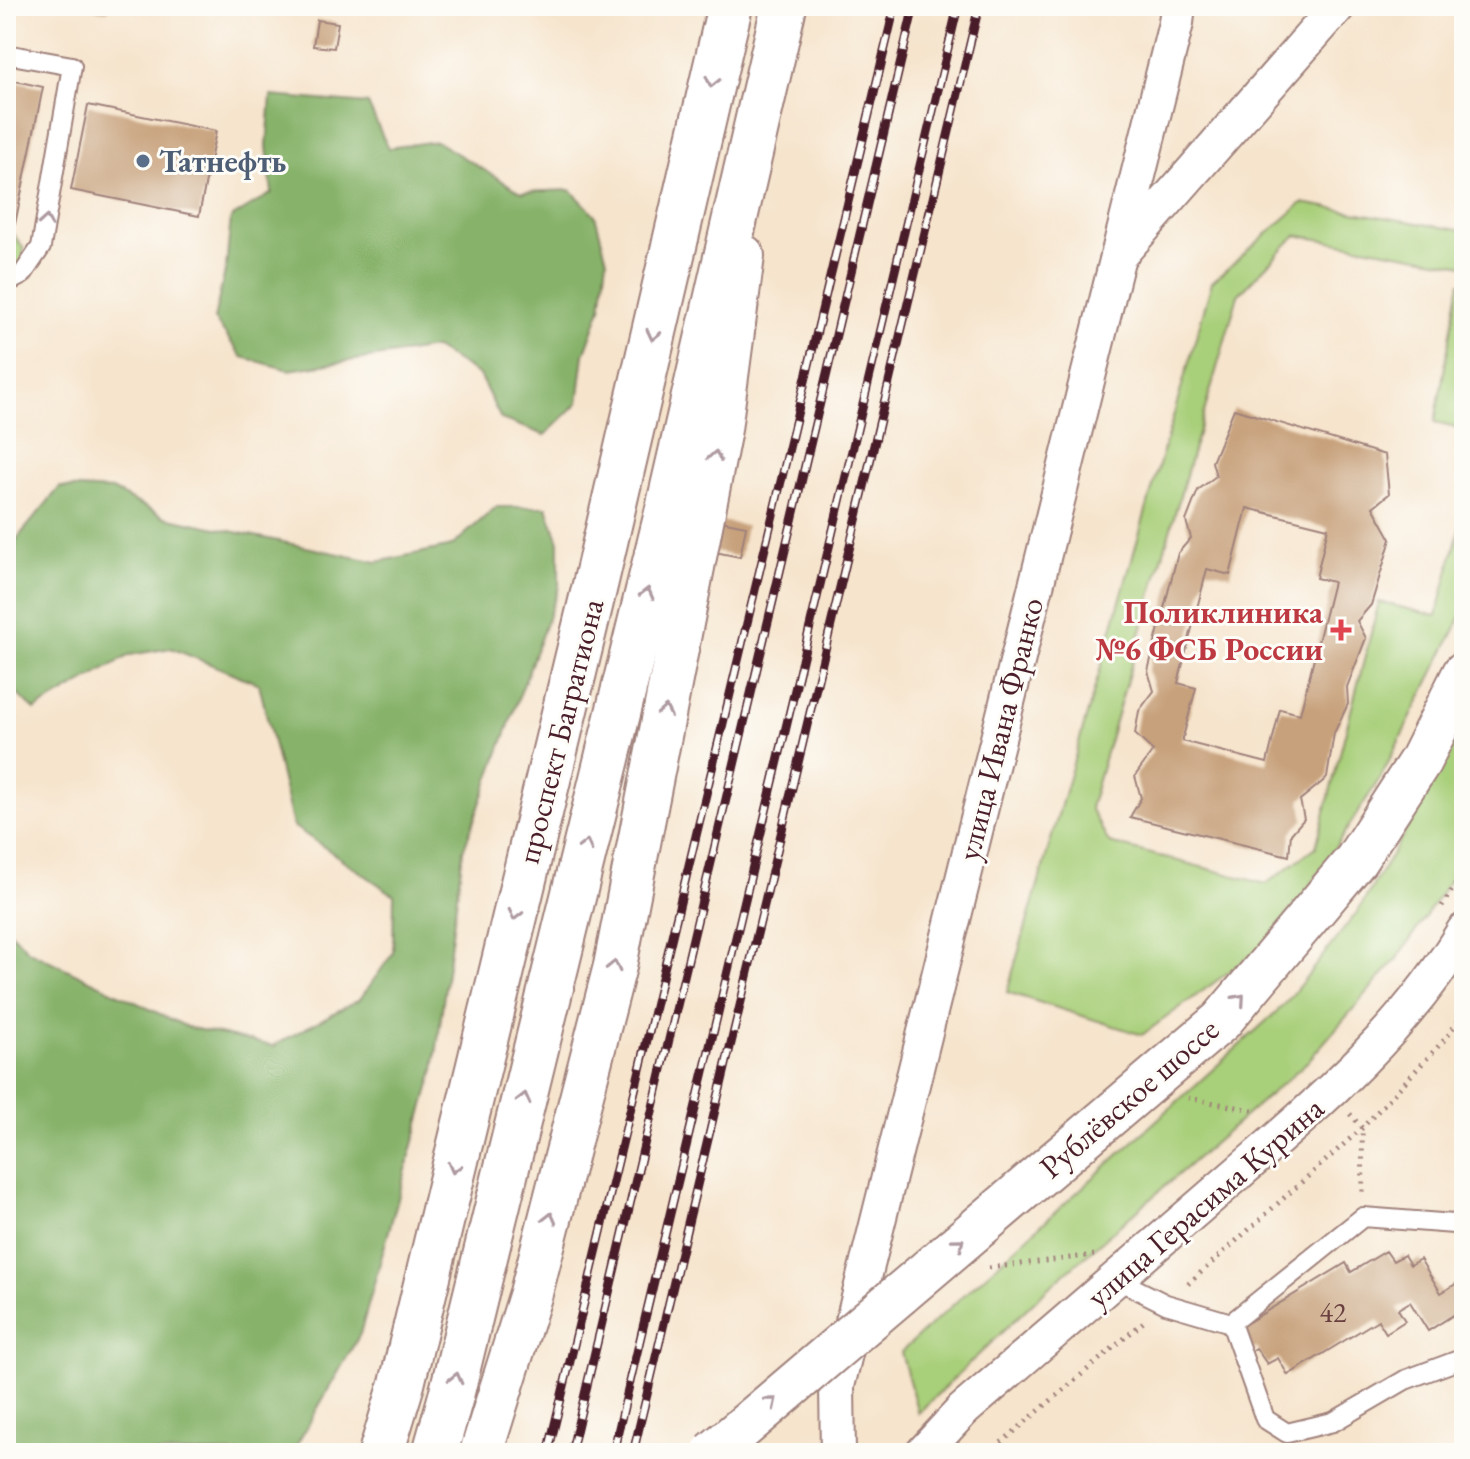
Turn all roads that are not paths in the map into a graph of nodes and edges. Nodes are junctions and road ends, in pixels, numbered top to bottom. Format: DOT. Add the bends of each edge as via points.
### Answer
graph roads {
  1 [pos="730,6"];
  2 [pos="784,6"];
  3 [pos="1178,6"];
  4 [pos="1338,6"];
  5 [pos="6,54"];
  6 [pos="766,82"];
  7 [pos="1118,257"];
  8 [pos="6,283"];
  9 [pos="1464,673"];
  10 [pos="1451,921"];
  11 [pos="1464,1219"];
  12 [pos="1112,1266"];
  13 [pos="1231,1323"];
  14 [pos="1464,1358"];
  15 [pos="381,1453"];
  16 [pos="435,1453"];
  17 [pos="481,1453"];
  18 [pos="713,1453"];
  19 [pos="838,1453"];
  20 [pos="923,1453"];
  1 -- 15 [label="main road, проспект Багратиона, one-way" via="559,736"];
  2 -- 6 [label="main road, проспект Багратиона"];
  3 -- 7 [label="street, улица Ивана Франко"];
  4 -- 7 [label="street"];
  8 -- 5 [label="lane, one-way" via="22,275 41,247 72,66"];
  16 -- 6 [label="main road, проспект Багратиона, one-way" via="668,509"];
  17 -- 6 [label="street, one-way" via="531,1293 615,966 720,429"];
  7 -- 19 [label="street, улица Ивана Франко" via="837,1386"];
  18 -- 9 [label="street, Рублёвское шоссе, one-way, bridge" via="1221,1021 1356,860 1420,761"];
  10 -- 12 [label="street, улица Герасима Курина" via="1451,952 1404,1014 1331,1093"];
  11 -- 13 [label="lane" via="1454,1224 1363,1217"];
  12 -- 13 [label="lane" via="1166,1304"];
  12 -- 20 [label="street, улица Герасима Курина"];
  13 -- 14 [label="lane" via="1265,1419 1287,1433 1333,1422 1405,1380"];
}
